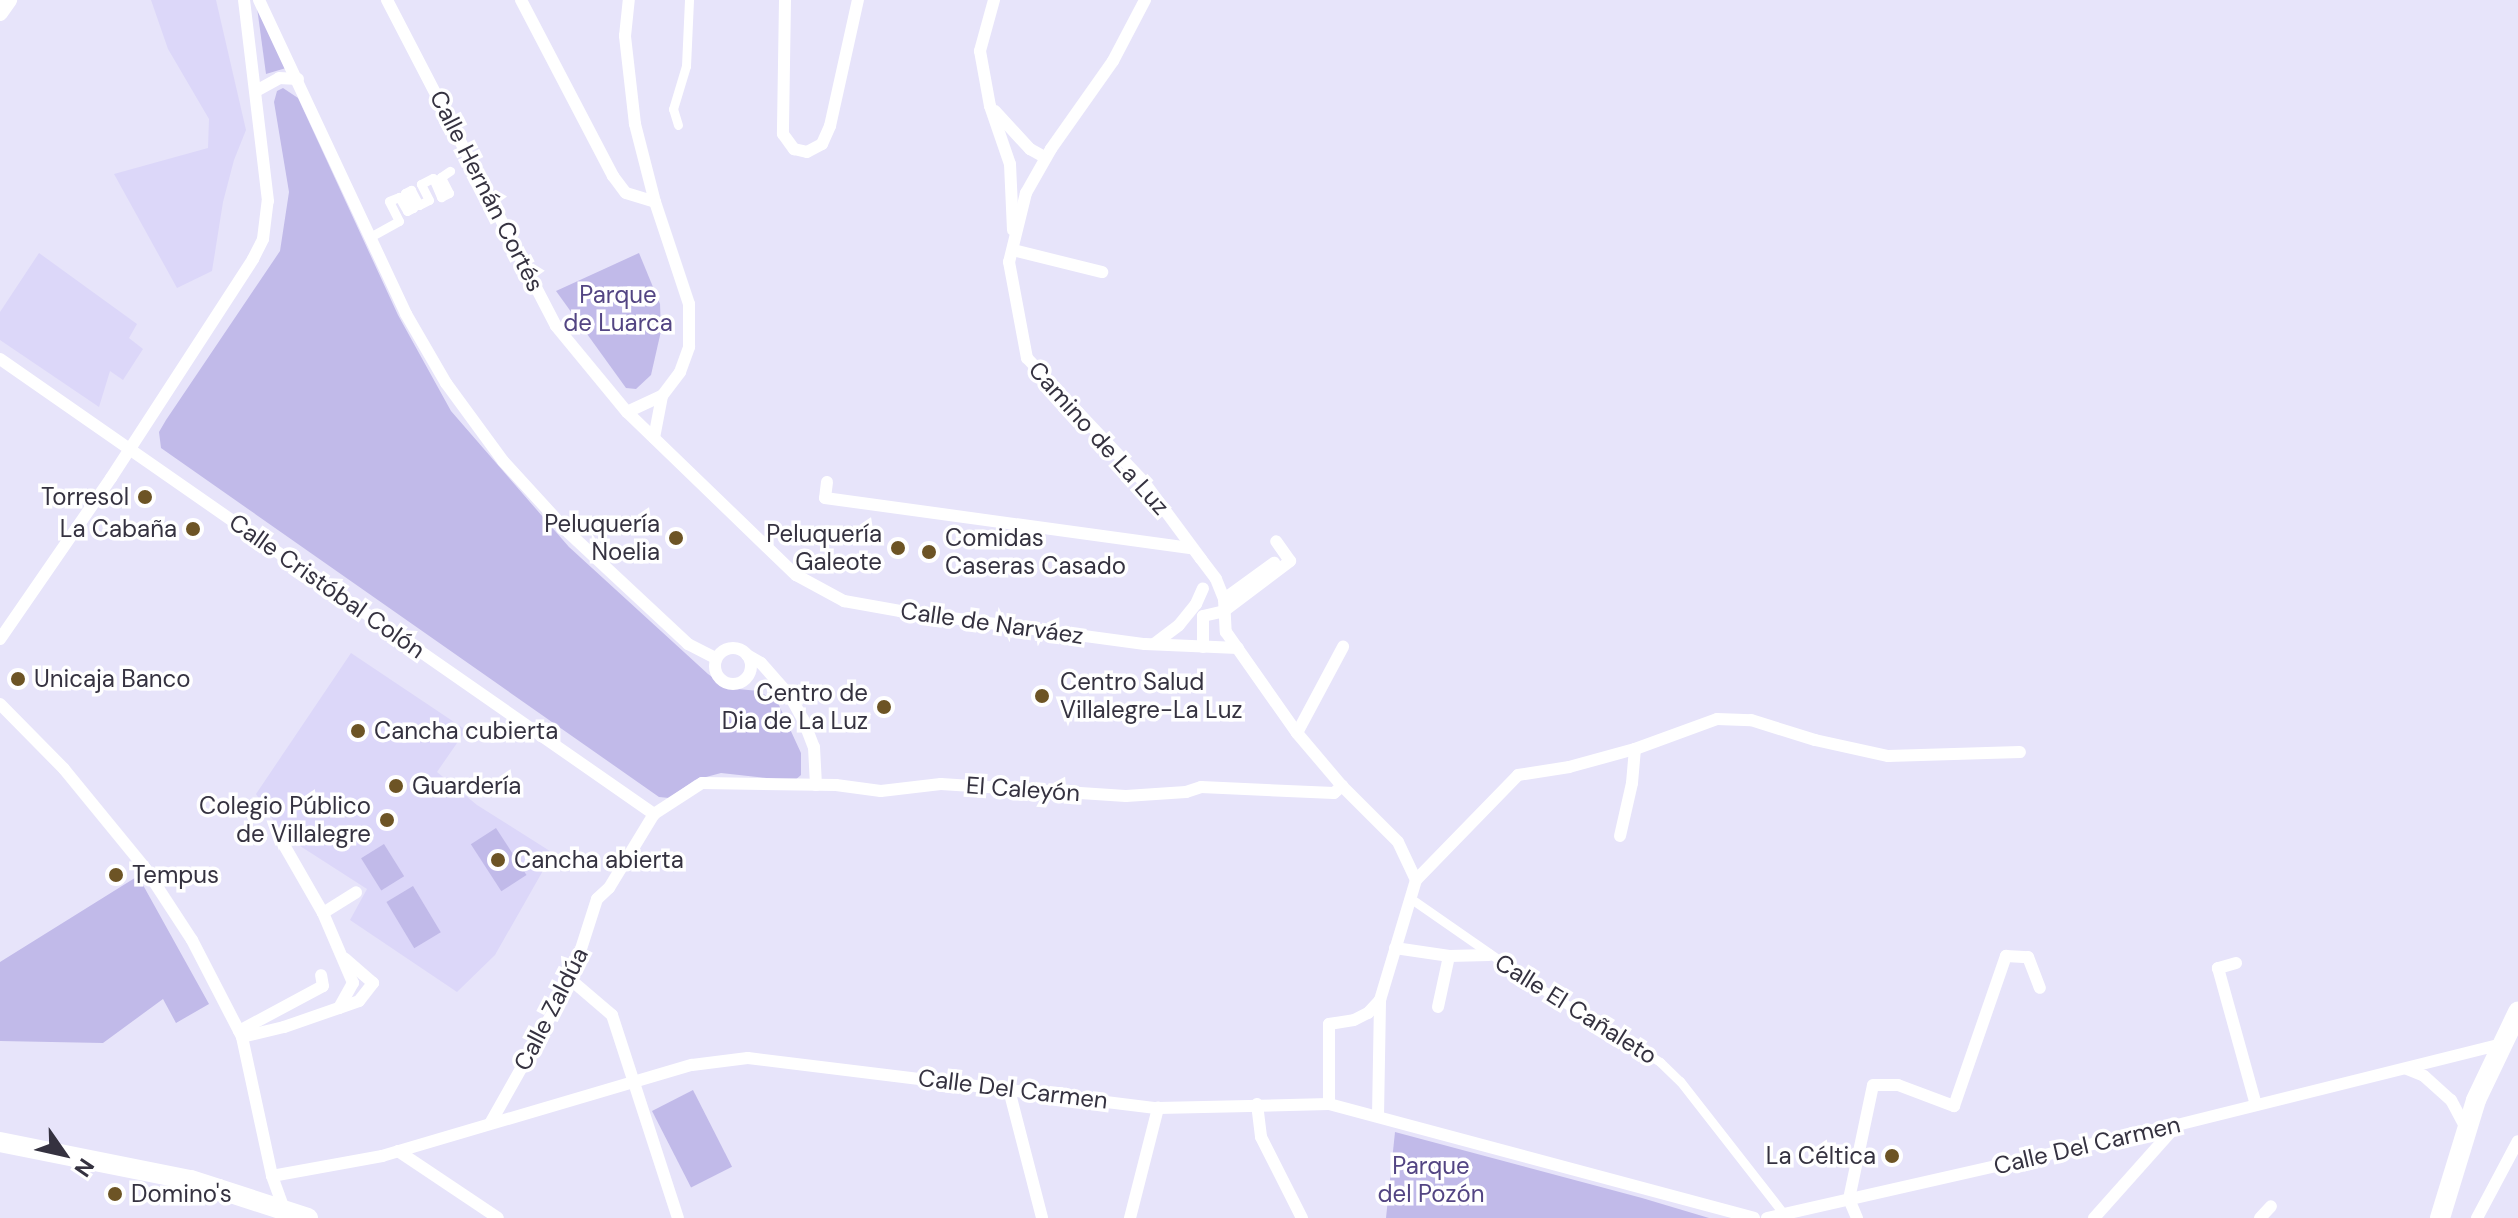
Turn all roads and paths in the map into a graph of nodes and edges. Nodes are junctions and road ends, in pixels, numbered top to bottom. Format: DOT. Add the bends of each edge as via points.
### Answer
graph roads {
  1 [pos="9,0"];
  2 [pos="244,0"];
  3 [pos="259,0"];
  4 [pos="387,0"];
  5 [pos="521,0"];
  6 [pos="629,0"];
  7 [pos="689,0"];
  8 [pos="785,0"];
  9 [pos="858,0"];
  10 [pos="994,0"];
  11 [pos="1145,0"];
  12 [pos="0,13"];
  13 [pos="298,79"];
  14 [pos="256,91"];
  15 [pos="990,106"];
  16 [pos="678,125"];
  17 [pos="1046,158"];
  18 [pos="450,171"];
  19 [pos="655,202"];
  20 [pos="370,237"];
  21 [pos="1013,250"];
  22 [pos="1102,272"];
  23 [pos="0,359"];
  24 [pos="662,396"];
  25 [pos="627,412"];
  26 [pos="654,438"];
  27 [pos="129,446"];
  28 [pos="827,482"];
  29 [pos="1276,541"];
  30 [pos="765,547"];
  31 [pos="1192,548"];
  32 [pos="1201,559"];
  33 [pos="1274,563"];
  34 [pos="1203,588"];
  35 [pos="1224,605"];
  36 [pos="1203,616"];
  37 [pos="0,639"];
  38 [pos="1154,644"];
  39 [pos="1203,647"];
  40 [pos="1343,647"];
  41 [pos="1238,648"];
  42 [pos="747,655"];
  43 [pos="716,658"];
  44 [pos="749,674"];
  45 [pos="778,682"];
  46 [pos="0,704"];
  47 [pos="1297,733"];
  48 [pos="1635,749"];
  49 [pos="2020,752"];
  50 [pos="816,785"];
  51 [pos="1342,786"];
  52 [pos="654,814"];
  53 [pos="1620,836"];
  54 [pos="285,847"];
  55 [pos="1416,880"];
  56 [pos="356,892"];
  57 [pos="1410,898"];
  58 [pos="323,913"];
  59 [pos="1395,948"];
  60 [pos="1489,955"];
  61 [pos="1449,956"];
  62 [pos="344,959"];
  63 [pos="2236,963"];
  64 [pos="321,975"];
  65 [pos="571,980"];
  66 [pos="2040,988"];
  67 [pos="1380,1000"];
  68 [pos="1438,1007"];
  69 [pos="339,1008"];
  70 [pos="2518,1012"];
  71 [pos="240,1034"];
  72 [pos="2501,1044"];
  73 [pos="2407,1069"];
  74 [pos="635,1084"];
  75 [pos="1009,1090"];
  76 [pos="1257,1104"];
  77 [pos="1329,1104"];
  78 [pos="2256,1105"];
  79 [pos="1158,1108"];
  80 [pos="1378,1116"];
  81 [pos="491,1122"];
  82 [pos="2177,1125"];
  83 [pos="2466,1128"];
  84 [pos="2518,1141"];
  85 [pos="0,1142"];
  86 [pos="398,1151"];
  87 [pos="272,1176"];
  88 [pos="1849,1199"];
  89 [pos="2271,1206"];
  90 [pos="282,1212"];
  91 [pos="1784,1214"];
  92 [pos="1798,1215"];
  93 [pos="308,1218"];
  94 [pos="498,1218"];
  95 [pos="678,1218"];
  96 [pos="1042,1218"];
  97 [pos="1130,1218"];
  98 [pos="1302,1218"];
  99 [pos="1754,1218"];
  100 [pos="1767,1218"];
  101 [pos="1857,1218"];
  102 [pos="2094,1218"];
  103 [pos="2260,1218"];
  104 [pos="2440,1218"];
  105 [pos="2477,1218"];
  1 -- 12 [label="street"];
  2 -- 14 [label="street"];
  3 -- 13 [label="street"];
  4 -- 25 [label="street, Calle Hernán Cortés" via="556,326"];
  5 -- 19 [label="street" via="613,176 626,193"];
  6 -- 19 [label="street" via="625,36 635,124"];
  7 -- 16 [label="street" via="686,66 673,109"];
  8 -- 9 [label="street" via="783,134 794,149 807,152 822,144 830,126"];
  10 -- 15 [label="street" via="980,51"];
  11 -- 17 [label="street, Camino de La Luz" via="1113,61"];
  13 -- 14 [label="street" via="279,78"];
  13 -- 20 [label="street"];
  14 -- 27 [label="street" via="268,201 263,239"];
  15 -- 17 [label="street" via="1030,149"];
  15 -- 21 [label="street" via="1010,164"];
  17 -- 21 [label="street, Camino de La Luz" via="1026,193"];
  18 -- 20 [label="street" via="441,177 449,193 441,197 433,178 421,184 429,200 419,205 411,190 405,193 413,208 407,211 399,197 389,201 399,221"];
  19 -- 24 [label="street" via="689,304 689,347 680,372"];
  20 -- 43 [label="street" via="446,383 503,461 569,533 688,644"];
  21 -- 22 [label="street"];
  21 -- 31 [label="street, Camino de La Luz" via="1009,262 1027,358 1144,482"];
  23 -- 27 [label="street, Calle Cristóbal Colón"];
  24 -- 25 [label="street"];
  24 -- 26 [label="street"];
  25 -- 26 [label="street, Calle Hernán Cortés"];
  26 -- 30 [label="street, Calle Hernán Cortés"];
  27 -- 37 [label="street"];
  27 -- 52 [label="street, Calle Cristóbal Colón"];
  28 -- 31 [label="street" via="825,498"];
  29 -- 35 [label="street" via="1290,561"];
  30 -- 38 [label="street, Calle de Narváez" via="796,575 844,601"];
  31 -- 32 [label="street, Camino de La Luz"];
  32 -- 34 [label="street"];
  32 -- 35 [label="street, Camino de La Luz" via="1216,579"];
  33 -- 35 [label="street"];
  34 -- 36 [label="street"];
  34 -- 38 [label="street" via="1179,625"];
  35 -- 36 [label="street"];
  35 -- 41 [label="street, Camino de La Luz" via="1226,632"];
  36 -- 39 [label="street"];
  38 -- 39 [label="street, Calle de Narváez"];
  39 -- 41 [label="street, Calle de Narváez"];
  40 -- 47 [label="street"];
  41 -- 47 [label="street, Camino de La Luz"];
  42 -- 43 [label="street" via="736,649"];
  42 -- 44 [label="street"];
  42 -- 45 [label="street"];
  43 -- 44 [label="street" via="715,670 727,682 742,682"];
  44 -- 45 [label="street"];
  45 -- 50 [label="street" via="814,747"];
  46 -- 71 [label="street" via="64,769 145,868 192,940"];
  47 -- 51 [label="street, Camino de La Luz"];
  48 -- 49 [label="street" via="1717,719 1751,720 1888,756"];
  48 -- 53 [label="street"];
  48 -- 55 [label="street" via="1518,775"];
  50 -- 51 [label="street, El Caleyón" via="881,791 941,784 1126,796 1201,787 1334,793"];
  50 -- 52 [label="street, El Caleyón" via="702,783"];
  51 -- 55 [label="street, Camino de La Luz" via="1398,842"];
  52 -- 65 [label="street, Calle Zaldúa" via="597,899"];
  54 -- 58 [label="street"];
  55 -- 57 [label="street"];
  56 -- 58 [label="street"];
  57 -- 59 [label="street"];
  57 -- 60 [label="street, Calle El Cañaleto"];
  58 -- 62 [label="street"];
  59 -- 61 [label="street"];
  59 -- 67 [label="street"];
  60 -- 61 [label="street"];
  60 -- 91 [label="street, Calle El Cañaleto" via="1660,1062"];
  61 -- 68 [label="street"];
  62 -- 69 [label="street" via="353,983"];
  62 -- 69 [label="street" via="373,983 359,1001"];
  63 -- 78 [label="street" via="2218,968"];
  64 -- 71 [label="street" via="323,986"];
  65 -- 74 [label="street" via="612,1015"];
  65 -- 81 [label="street, Calle Zaldúa"];
  66 -- 88 [label="street" via="2028,957 2006,956 1954,1106 1898,1085 1873,1085"];
  67 -- 77 [label="street" via="1354,1020 1329,1024"];
  67 -- 80 [label="street"];
  69 -- 71 [label="street" via="284,1027"];
  70 -- 72 [label="main road"];
  71 -- 87 [label="street"];
  72 -- 73 [label="street, Calle Del Carmen"];
  72 -- 83 [label="main road"];
  73 -- 78 [label="street, Calle Del Carmen"];
  73 -- 83 [label="street" via="2424,1076 2451,1100"];
  74 -- 75 [label="street, Calle Del Carmen" via="692,1065 748,1058"];
  74 -- 81 [label="street, Calle Del Carmen"];
  74 -- 95 [label="street"];
  75 -- 79 [label="street, Calle Del Carmen"];
  75 -- 96 [label="street"];
  76 -- 77 [label="street, Calle Del Carmen"];
  76 -- 79 [label="street, Calle Del Carmen"];
  76 -- 98 [label="street" via="1261,1137"];
  77 -- 80 [label="street, Calle Del Carmen"];
  78 -- 82 [label="street, Calle Del Carmen"];
  79 -- 97 [label="street"];
  80 -- 99 [label="street, Calle Del Carmen"];
  81 -- 86 [label="street, Calle Del Carmen"];
  82 -- 88 [label="street, Calle Del Carmen"];
  82 -- 102 [label="street"];
  83 -- 104 [label="main road"];
  84 -- 105 [label="street"];
  85 -- 90 [label="main road" via="191,1180"];
  86 -- 87 [label="street, Calle Del Carmen"];
  86 -- 94 [label="street"];
  87 -- 90 [label="street"];
  88 -- 92 [label="street, Calle Del Carmen"];
  88 -- 101 [label="street"];
  89 -- 103 [label="street"];
  90 -- 93 [label="main road"];
  91 -- 92 [label="street, Calle Del Carmen"];
  91 -- 100 [label="street, Calle Del Carmen"];
}
